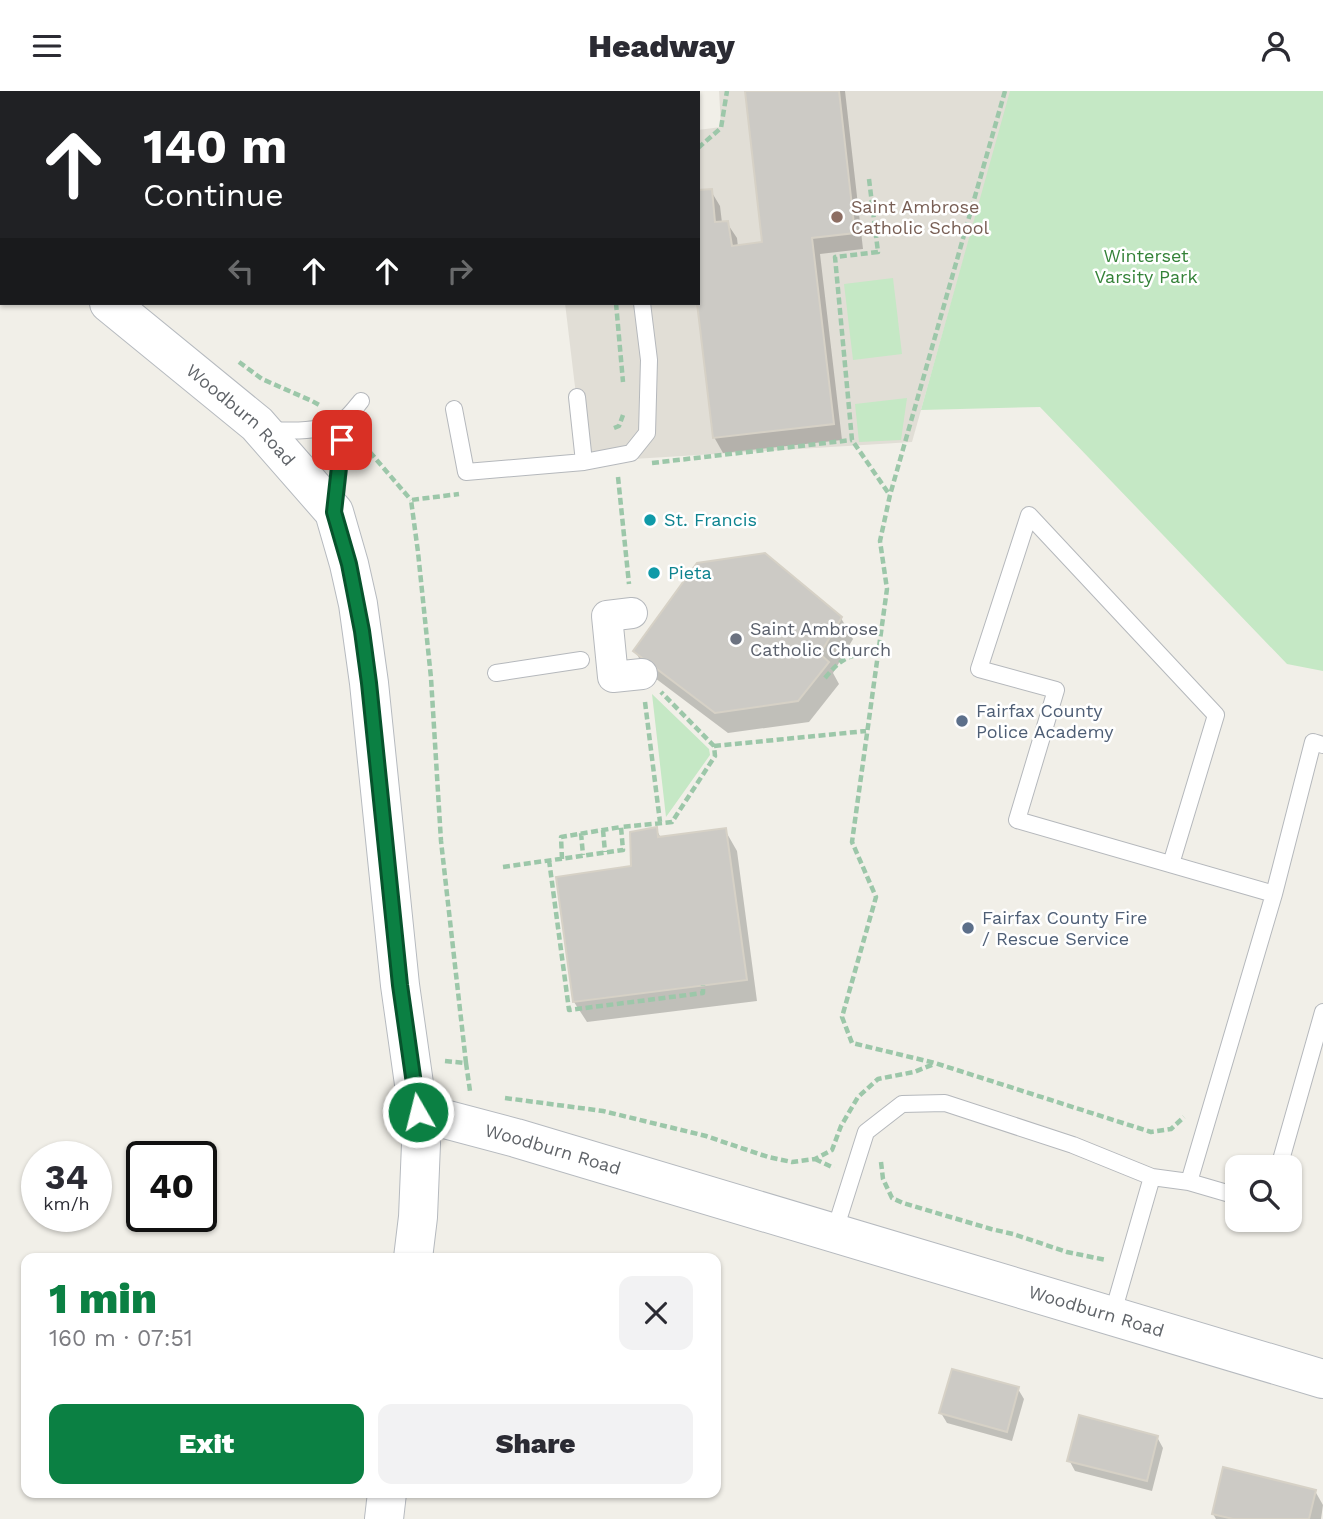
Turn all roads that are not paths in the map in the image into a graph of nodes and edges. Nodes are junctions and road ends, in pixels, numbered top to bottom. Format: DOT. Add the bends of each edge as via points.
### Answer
graph roads {
  1 [pos="111,305"];
  2 [pos="642,305"];
  3 [pos="577,397"];
  4 [pos="361,401"];
  5 [pos="454,409"];
  6 [pos="344,421"];
  7 [pos="261,429"];
  8 [pos="584,462"];
  9 [pos="334,512"];
  10 [pos="632,613"];
  11 [pos="581,660"];
  12 [pos="496,673"];
  13 [pos="642,674"];
  14 [pos="1323,745"];
  15 [pos="1171,864"];
  16 [pos="1273,894"];
  17 [pos="1323,1012"];
  18 [pos="418,1112"];
  19 [pos="1282,1155"];
  20 [pos="1152,1177"];
  21 [pos="1189,1182"];
  22 [pos="1225,1192"];
  23 [pos="834,1233"];
  24 [pos="414,1253"];
  25 [pos="1112,1316"];
  26 [pos="1323,1379"];
  27 [pos="386,1498"];
  28 [pos="384,1519"];
  1 -- 7 [label="street, Woodburn Road"];
  2 -- 8 [label="lane" via="649,360 647,433 631,453"];
  3 -- 8 [label="lane"];
  4 -- 6 [label="lane"];
  5 -- 8 [label="lane" via="466,472"];
  6 -- 7 [label="lane" via="298,431"];
  6 -- 9 [label="lane"];
  7 -- 9 [label="street, Woodburn Road"];
  9 -- 18 [label="street, Woodburn Road" via="352,577 367,670"];
  10 -- 13 [label="street" via="607,616 613,677"];
  11 -- 12 [label="lane"];
  14 -- 16 [label="lane" via="1313,742"];
  15 -- 15 [label="lane" via="1017,820 1056,690 979,669 1029,515 1216,715"];
  15 -- 16 [label="lane"];
  16 -- 21 [label="lane"];
  17 -- 19 [label="lane"];
  18 -- 23 [label="street, Woodburn Road"];
  18 -- 24 [label="street" via="421,1145"];
  20 -- 21 [label="lane"];
  20 -- 23 [label="lane" via="1073,1145 945,1103 902,1104 866,1132"];
  20 -- 25 [label="lane"];
  21 -- 22 [label="lane"];
  23 -- 25 [label="street, Woodburn Road"];
  25 -- 26 [label="street, Woodburn Road"];
  27 -- 28 [label="street"];
}
